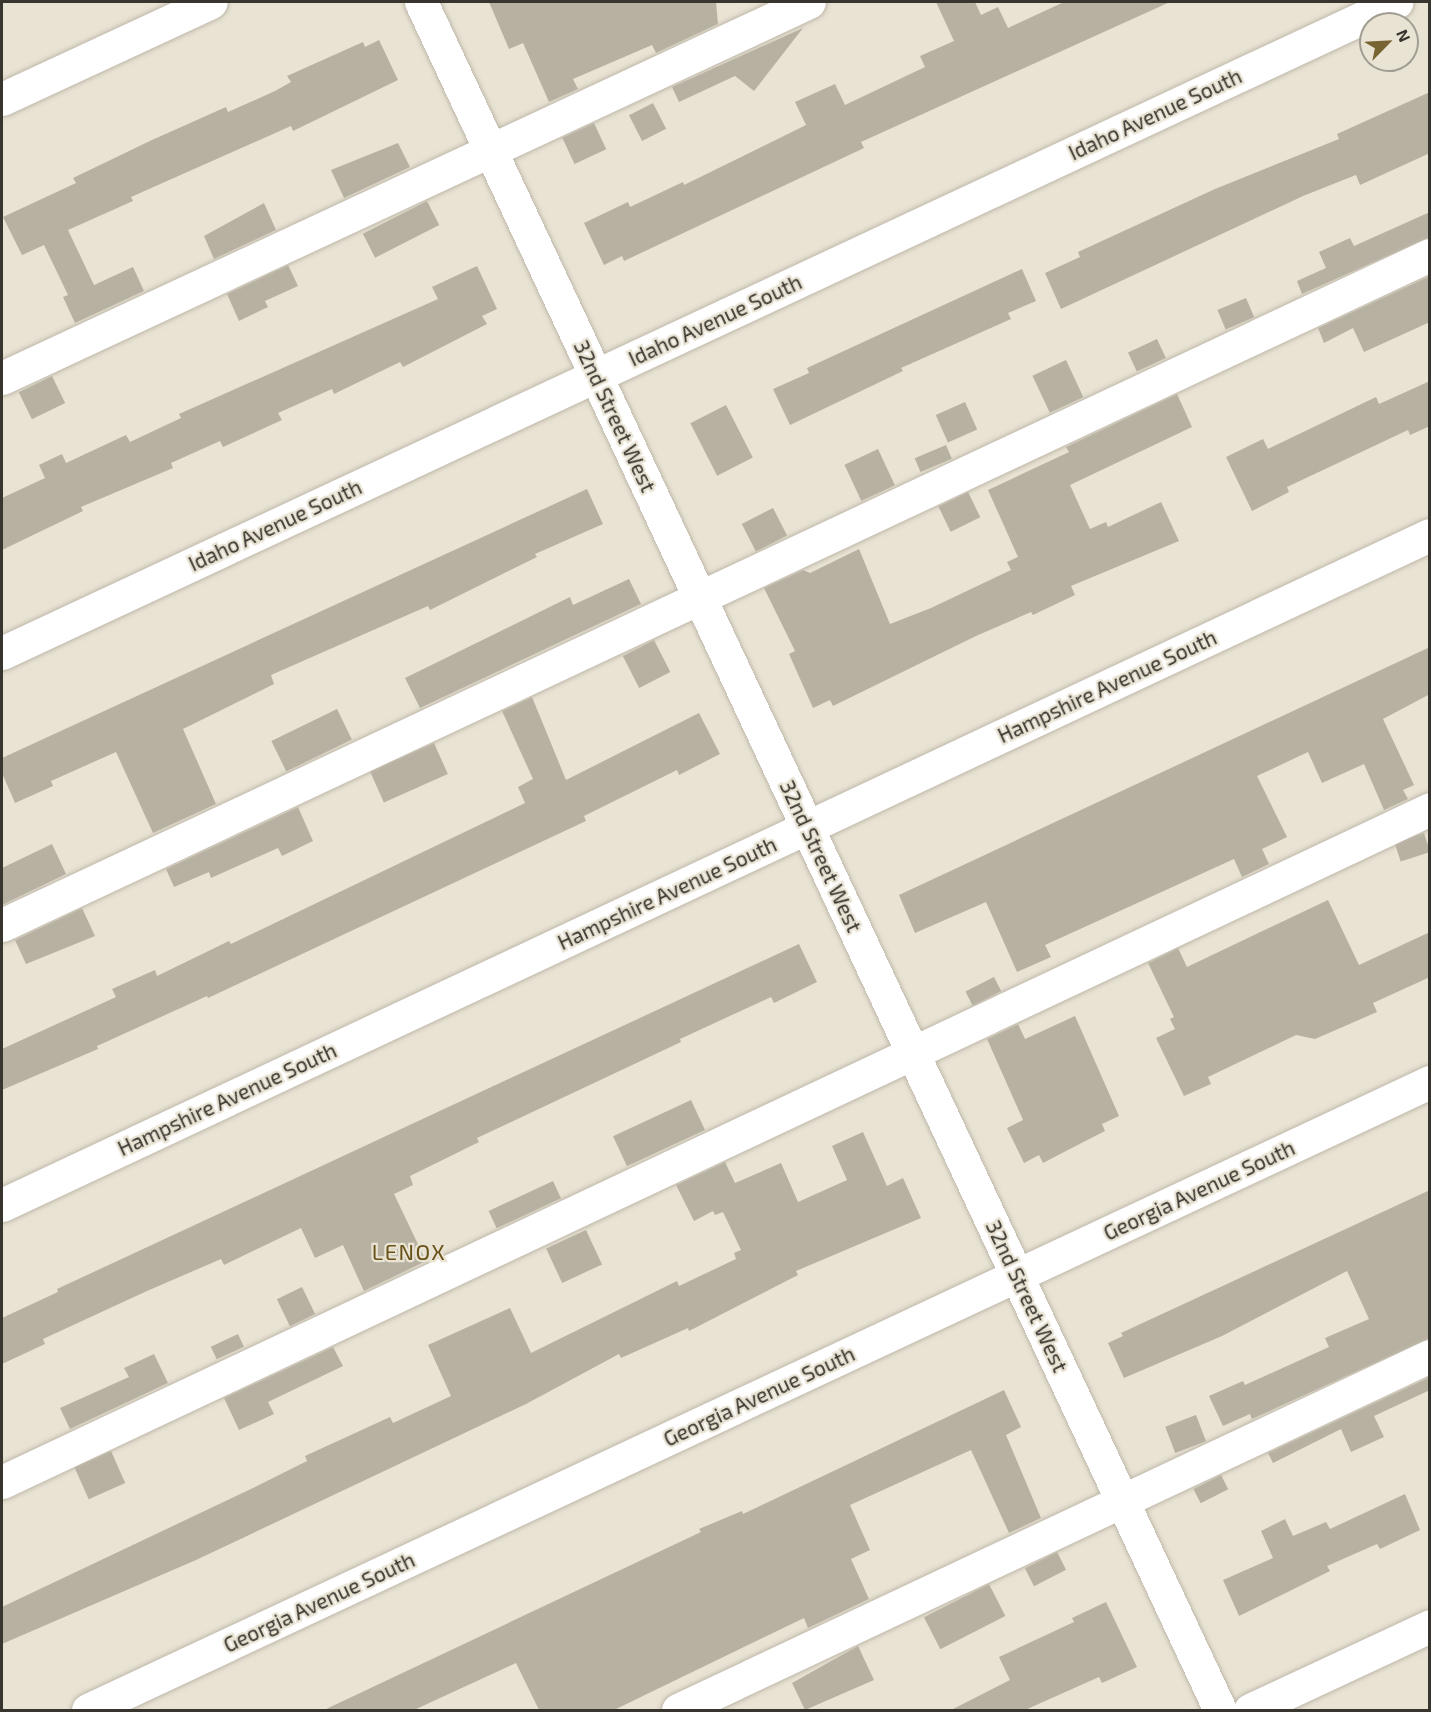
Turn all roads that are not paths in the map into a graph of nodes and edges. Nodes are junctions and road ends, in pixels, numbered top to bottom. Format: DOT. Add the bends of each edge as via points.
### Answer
graph roads {
  1 [pos="211,2"];
  2 [pos="421,2"];
  3 [pos="809,2"];
  4 [pos="1396,2"];
  5 [pos="2,99"];
  6 [pos="490,148"];
  7 [pos="1430,255"];
  8 [pos="596,375"];
  9 [pos="2,378"];
  10 [pos="1430,535"];
  11 [pos="701,598"];
  12 [pos="2,653"];
  13 [pos="1430,809"];
  14 [pos="808,826"];
  15 [pos="2,925"];
  16 [pos="913,1051"];
  17 [pos="1430,1082"];
  18 [pos="2,1205"];
  19 [pos="1017,1276"];
  20 [pos="1430,1356"];
  21 [pos="2,1482"];
  22 [pos="1123,1501"];
  23 [pos="1430,1626"];
  24 [pos="88,1710"];
  25 [pos="678,1710"];
  26 [pos="1220,1710"];
  27 [pos="1250,1710"];
  1 -- 5 [label="street"];
  2 -- 6 [label="street, 32nd Street West"];
  3 -- 6 [label="street"];
  4 -- 8 [label="street, Idaho Avenue South"];
  6 -- 8 [label="street, 32nd Street West"];
  6 -- 9 [label="street"];
  7 -- 11 [label="street"];
  8 -- 11 [label="street, 32nd Street West"];
  8 -- 12 [label="street, Idaho Avenue South"];
  10 -- 14 [label="street, Hampshire Avenue South"];
  11 -- 14 [label="street, 32nd Street West"];
  11 -- 15 [label="street"];
  13 -- 16 [label="street"];
  14 -- 16 [label="street, 32nd Street West"];
  14 -- 18 [label="street, Hampshire Avenue South"];
  16 -- 19 [label="street, 32nd Street West"];
  16 -- 21 [label="street"];
  17 -- 19 [label="street, Georgia Avenue South"];
  19 -- 22 [label="street, 32nd Street West"];
  19 -- 24 [label="street, Georgia Avenue South"];
  20 -- 22 [label="street"];
  22 -- 25 [label="street"];
  22 -- 26 [label="street, 32nd Street West"];
  23 -- 27 [label="street"];
}
